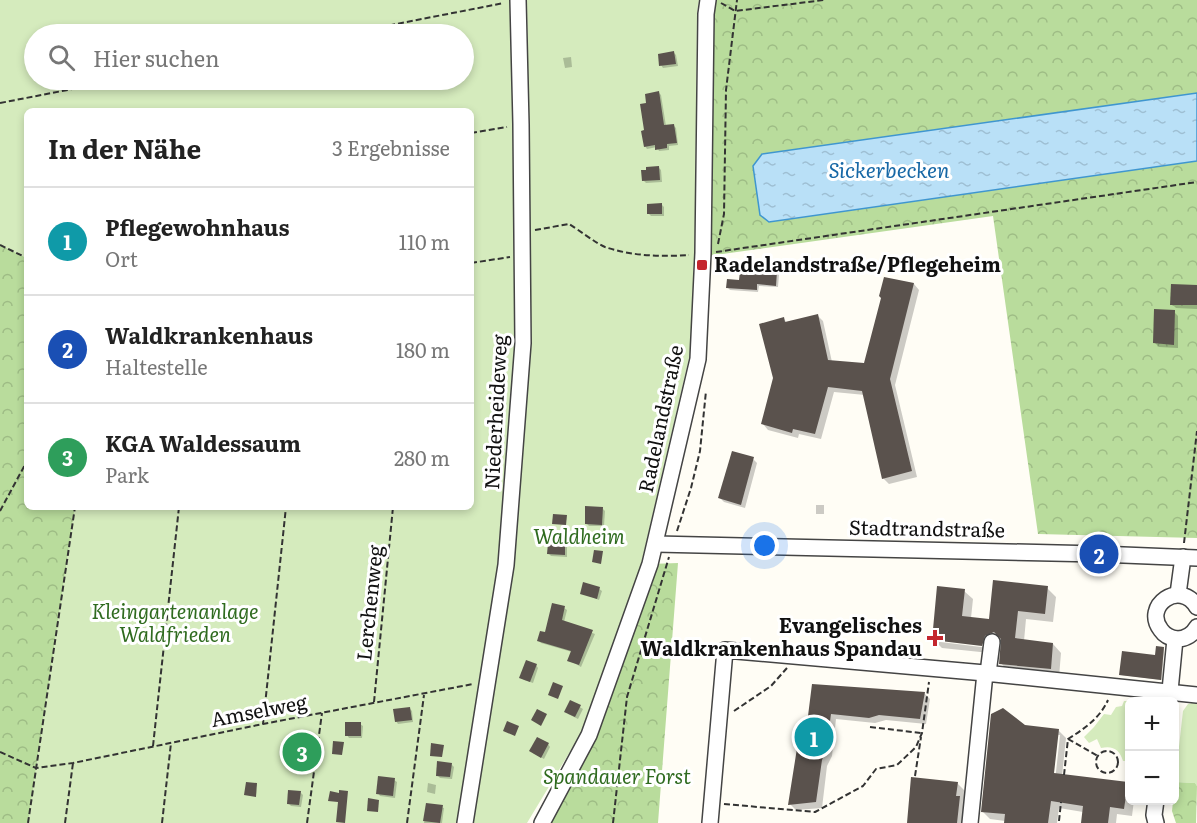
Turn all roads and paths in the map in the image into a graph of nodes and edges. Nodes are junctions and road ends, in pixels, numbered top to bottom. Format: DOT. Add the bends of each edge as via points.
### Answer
graph roads {
  1 [pos="518,0"];
  2 [pos="710,0"];
  3 [pos="824,0"];
  4 [pos="396,24"];
  5 [pos="67,90"];
  6 [pos="0,103"];
  7 [pos="521,124"];
  8 [pos="474,132"];
  9 [pos="1197,182"];
  10 [pos="522,234"];
  11 [pos="0,244"];
  12 [pos="703,253"];
  13 [pos="522,255"];
  14 [pos="24,256"];
  15 [pos="474,263"];
  16 [pos="1197,431"];
  17 [pos="24,467"];
  18 [pos="75,510"];
  19 [pos="179,510"];
  20 [pos="286,510"];
  21 [pos="393,510"];
  22 [pos="0,511"];
  23 [pos="656,544"];
  24 [pos="1190,558"];
  25 [pos="1178,594"];
  26 [pos="1197,607"];
  27 [pos="1197,627"];
  28 [pos="1175,639"];
  29 [pos="992,642"];
  30 [pos="795,666"];
  31 [pos="931,667"];
  32 [pos="987,673"];
  33 [pos="487,681"];
  34 [pos="1114,686"];
  35 [pos="424,694"];
  36 [pos="1197,695"];
  37 [pos="1169,697"];
  38 [pos="374,702"];
  39 [pos="322,712"];
  40 [pos="718,720"];
  41 [pos="263,724"];
  42 [pos="870,727"];
  43 [pos="922,733"];
  44 [pos="1068,739"];
  45 [pos="171,742"];
  46 [pos="153,746"];
  47 [pos="0,752"];
  48 [pos="1098,756"];
  49 [pos="73,763"];
  50 [pos="36,768"];
  51 [pos="1064,774"];
  52 [pos="915,776"];
  53 [pos="713,802"];
  54 [pos="1061,802"];
  55 [pos="1155,805"];
  56 [pos="1059,821"];
  57 [pos="28,823"];
  58 [pos="66,823"];
  59 [pos="162,823"];
  60 [pos="307,823"];
  61 [pos="407,823"];
  62 [pos="465,823"];
  63 [pos="542,823"];
  64 [pos="710,823"];
  65 [pos="970,823"];
  66 [pos="1156,823"];
  1 -- 4 [label="path"];
  1 -- 7 [label="street, Niederheideweg"];
  2 -- 3 [label="path" via="735,11"];
  2 -- 12 [label="street, Radelandstraße" via="706,14"];
  5 -- 6 [label="path"];
  7 -- 8 [label="path"];
  7 -- 10 [label="street, Niederheideweg"];
  9 -- 12 [label="path"];
  10 -- 12 [label="path" via="569,224 603,246 630,253"];
  10 -- 13 [label="street, Niederheideweg"];
  11 -- 14 [label="path"];
  12 -- 23 [label="street, Radelandstraße" via="698,359"];
  13 -- 15 [label="path"];
  13 -- 33 [label="street, Niederheideweg" via="522,343 506,566"];
  16 -- 24 [label="path"];
  17 -- 22 [label="path"];
  18 -- 50 [label="path"];
  19 -- 46 [label="path"];
  20 -- 41 [label="path"];
  21 -- 38 [label="path, Lerchenweg"];
  23 -- 24 [label="street, Stadtrandstraße"];
  23 -- 63 [label="street, Radelandstraße" via="589,735"];
  24 -- 25 [label="street"];
  25 -- 26 [label="street" via="1190,598"];
  25 -- 28 [label="street" via="1163,601 1156,613 1158,627"];
  27 -- 28 [label="street" via="1189,636"];
  28 -- 37 [label="street"];
  29 -- 32 [label="street"];
  30 -- 40 [label="path" via="788,667 771,686"];
  31 -- 32 [label="street"];
  31 -- 40 [label="street" via="725,650"];
  31 -- 43 [label="path"];
  32 -- 34 [label="street"];
  32 -- 65 [label="street"];
  33 -- 35 [label="path, Amselweg"];
  33 -- 62 [label="street, Niederheideweg"];
  34 -- 37 [label="street"];
  34 -- 44 [label="path" via="1092,722"];
  35 -- 38 [label="path, Amselweg"];
  35 -- 61 [label="path"];
  36 -- 37 [label="street"];
  38 -- 39 [label="path, Amselweg"];
  39 -- 41 [label="path, Amselweg"];
  39 -- 60 [label="path"];
  40 -- 53 [label="street"];
  41 -- 45 [label="path, Amselweg"];
  42 -- 43 [label="path"];
  43 -- 52 [label="path"];
  43 -- 53 [label="path" via="916,747 897,765 876,769 863,786 815,812"];
  44 -- 48 [label="path"];
  44 -- 51 [label="path"];
  45 -- 46 [label="path, Amselweg"];
  45 -- 59 [label="path"];
  46 -- 49 [label="path, Amselweg"];
  47 -- 50 [label="path"];
  48 -- 48 [label="path" via="1100,770 1115,769 1118,761 1114,754 1107,751"];
  49 -- 50 [label="path, Amselweg"];
  49 -- 58 [label="path"];
  50 -- 57 [label="path"];
  53 -- 64 [label="street"];
  54 -- 56 [label="path"];
  55 -- 66 [label="street"];
}
